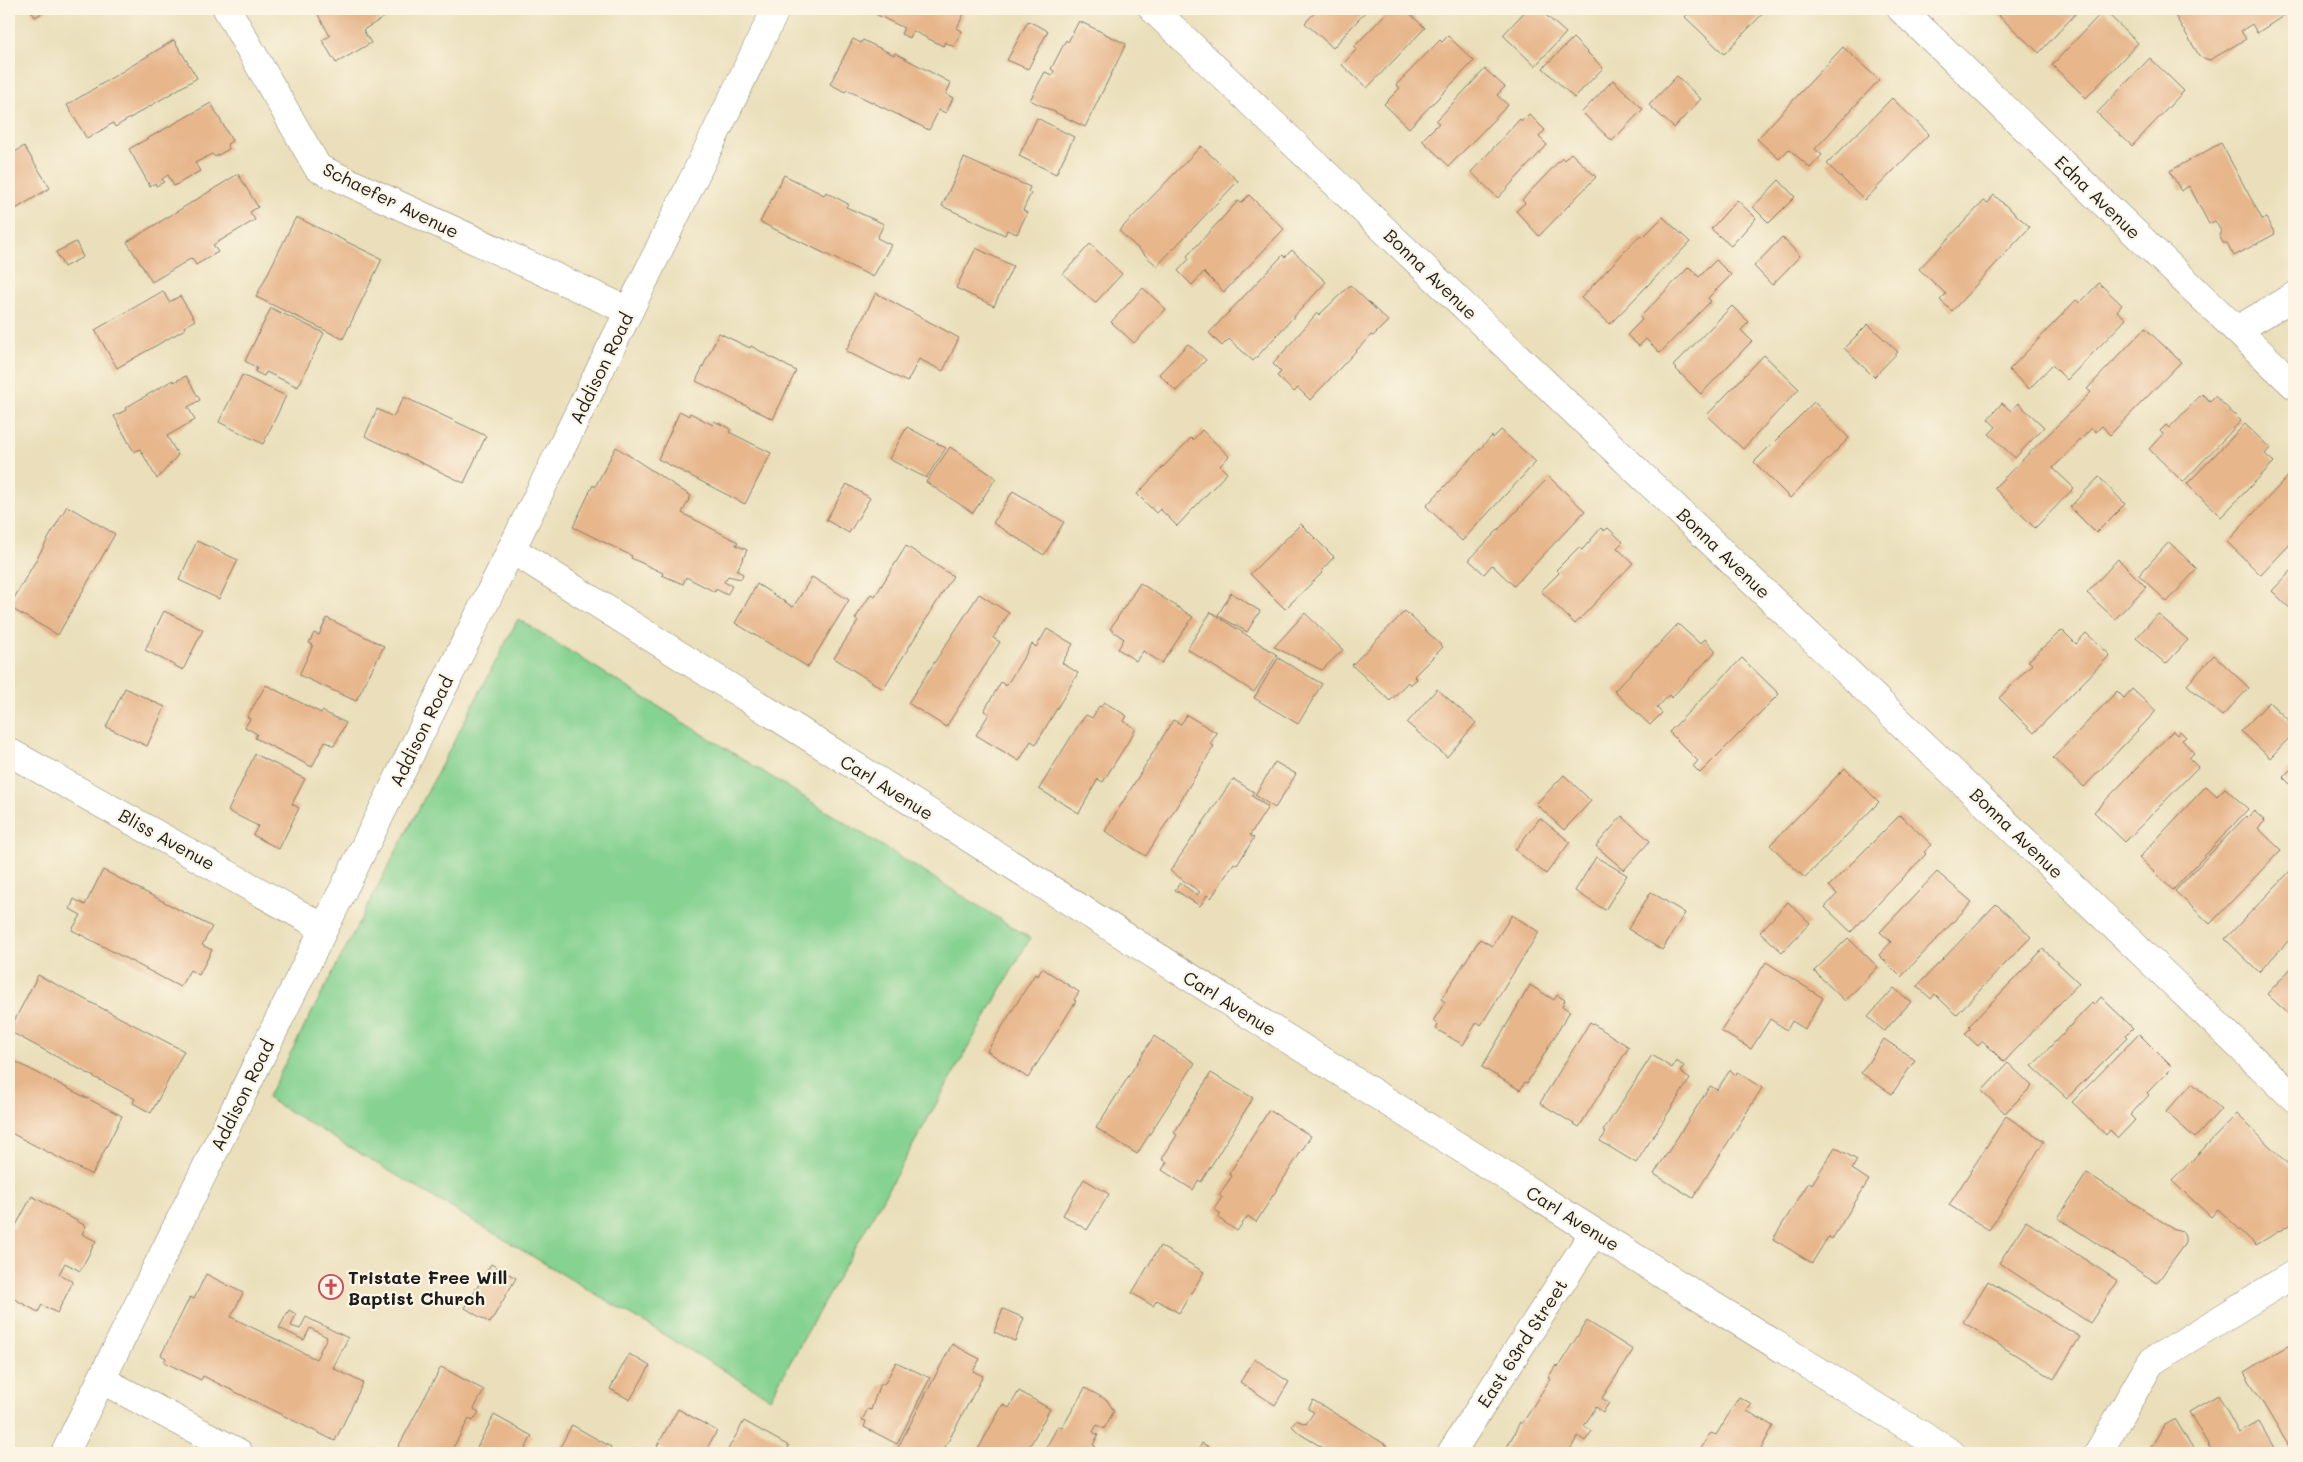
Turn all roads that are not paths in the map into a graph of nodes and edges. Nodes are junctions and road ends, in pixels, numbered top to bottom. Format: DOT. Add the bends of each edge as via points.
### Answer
graph roads {
  1 [pos="227,9"];
  2 [pos="776,9"];
  3 [pos="1153,9"];
  4 [pos="1901,9"];
  5 [pos="2294,296"];
  6 [pos="629,311"];
  7 [pos="2237,330"];
  8 [pos="2294,385"];
  9 [pos="511,549"];
  10 [pos="9,752"];
  11 [pos="324,928"];
  12 [pos="2294,1098"];
  13 [pos="1594,1232"];
  14 [pos="2294,1274"];
  15 [pos="102,1380"];
  16 [pos="65,1453"];
  17 [pos="239,1453"];
  18 [pos="1451,1453"];
  19 [pos="1951,1453"];
  20 [pos="2098,1453"];
  1 -- 6 [label="street, Schaefer Avenue" via="318,168"];
  2 -- 6 [label="street, Addison Road"];
  3 -- 12 [label="street, Bonna Avenue"];
  4 -- 7 [label="street, Edna Avenue"];
  5 -- 7 [label="street"];
  6 -- 9 [label="street, Addison Road"];
  7 -- 8 [label="street, Edna Avenue"];
  9 -- 11 [label="street, Addison Road"];
  9 -- 13 [label="street, Carl Avenue"];
  10 -- 11 [label="street, Bliss Avenue"];
  11 -- 15 [label="street, Addison Road"];
  13 -- 18 [label="street, East 63rd Street"];
  13 -- 19 [label="street, Carl Avenue"];
  14 -- 20 [label="street" via="2151,1362"];
  15 -- 16 [label="street, Addison Road"];
  15 -- 17 [label="street"];
}
